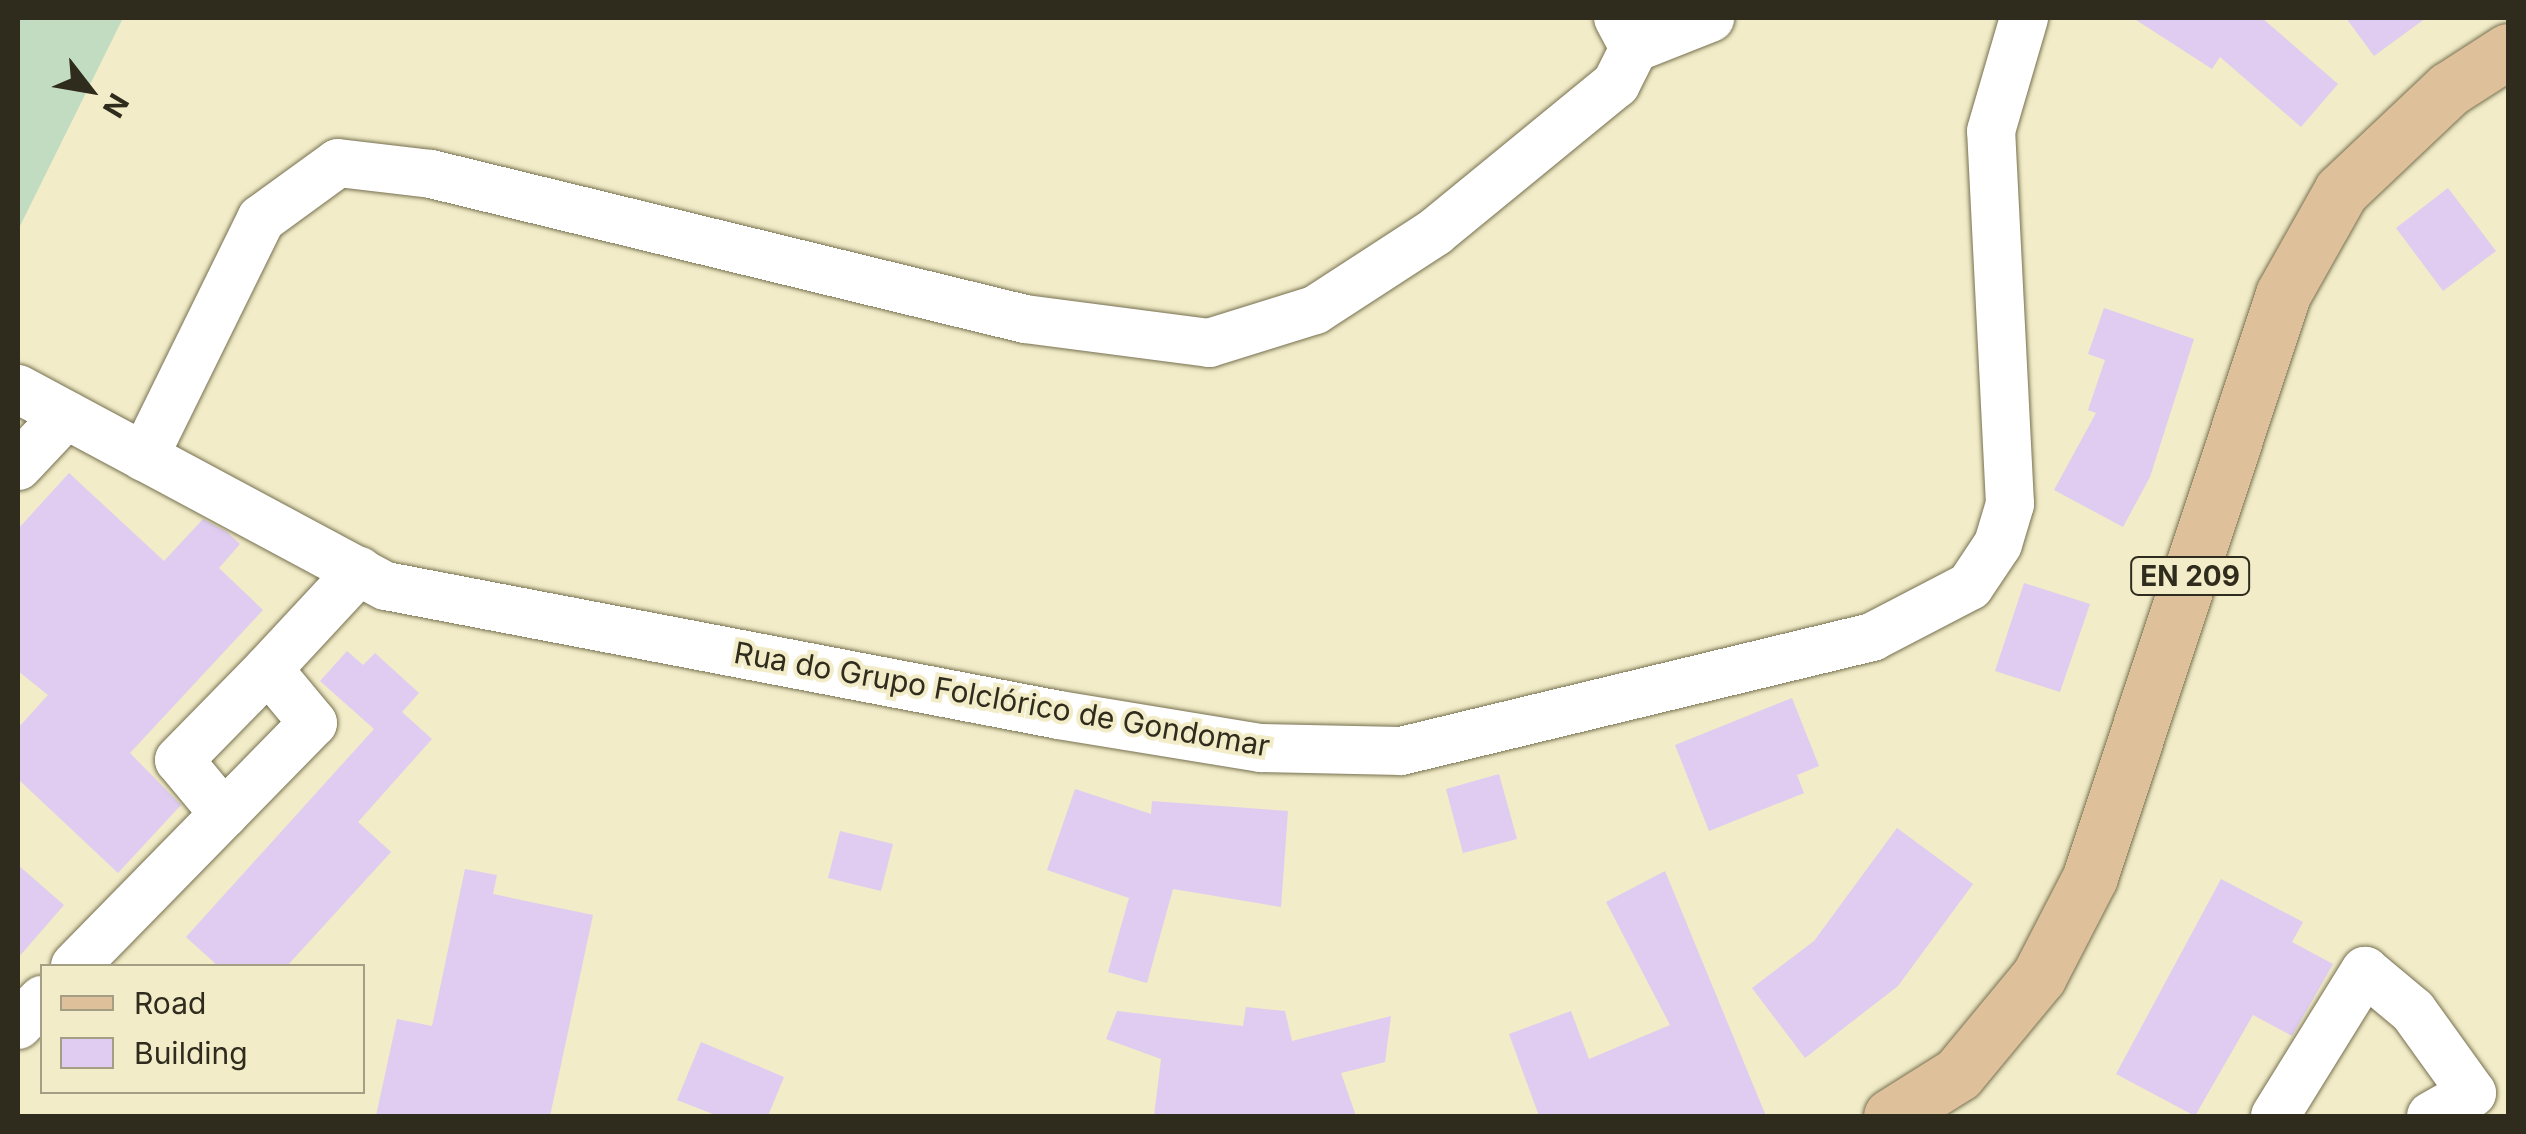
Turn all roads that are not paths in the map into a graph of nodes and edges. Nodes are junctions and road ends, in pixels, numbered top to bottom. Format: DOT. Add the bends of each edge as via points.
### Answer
graph roads {
  1 [pos="1710,18"];
  2 [pos="2024,18"];
  3 [pos="1626,33"];
  4 [pos="2508,51"];
  5 [pos="18,389"];
  6 [pos="66,415"];
  7 [pos="144,457"];
  8 [pos="18,466"];
  9 [pos="359,572"];
  10 [pos="268,668"];
  11 [pos="224,814"];
  12 [pos="77,964"];
  13 [pos="40,1002"];
  14 [pos="18,1025"];
  15 [pos="1892,1116"];
  16 [pos="2275,1116"];
  17 [pos="2430,1116"];
  1 -- 3 [label="street"];
  2 -- 9 [label="street, Rua do Grupo Folclórico de Gondomar" via="1991,131 2010,504 1998,544 1970,586 1872,638 1402,751 1261,748 386,586"];
  3 -- 7 [label="street" via="1616,84 1435,232 1314,310 1208,343 1025,319 431,174 338,163 261,219"];
  4 -- 15 [label="main road, EN 209" via="2449,89 2341,191 2283,294 2090,877 2028,990 1958,1074"];
  5 -- 6 [label="street, Rua do Grupo Folclórico de Gondomar"];
  6 -- 7 [label="street, Rua do Grupo Folclórico de Gondomar"];
  6 -- 8 [label="street"];
  7 -- 9 [label="street, Rua do Grupo Folclórico de Gondomar"];
  9 -- 10 [label="street"];
  10 -- 11 [label="street" via="180,760"];
  10 -- 11 [label="street" via="313,723"];
  11 -- 12 [label="street"];
  13 -- 14 [label="street"];
  16 -- 17 [label="street" via="2366,971 2413,1011 2472,1093"];
}
